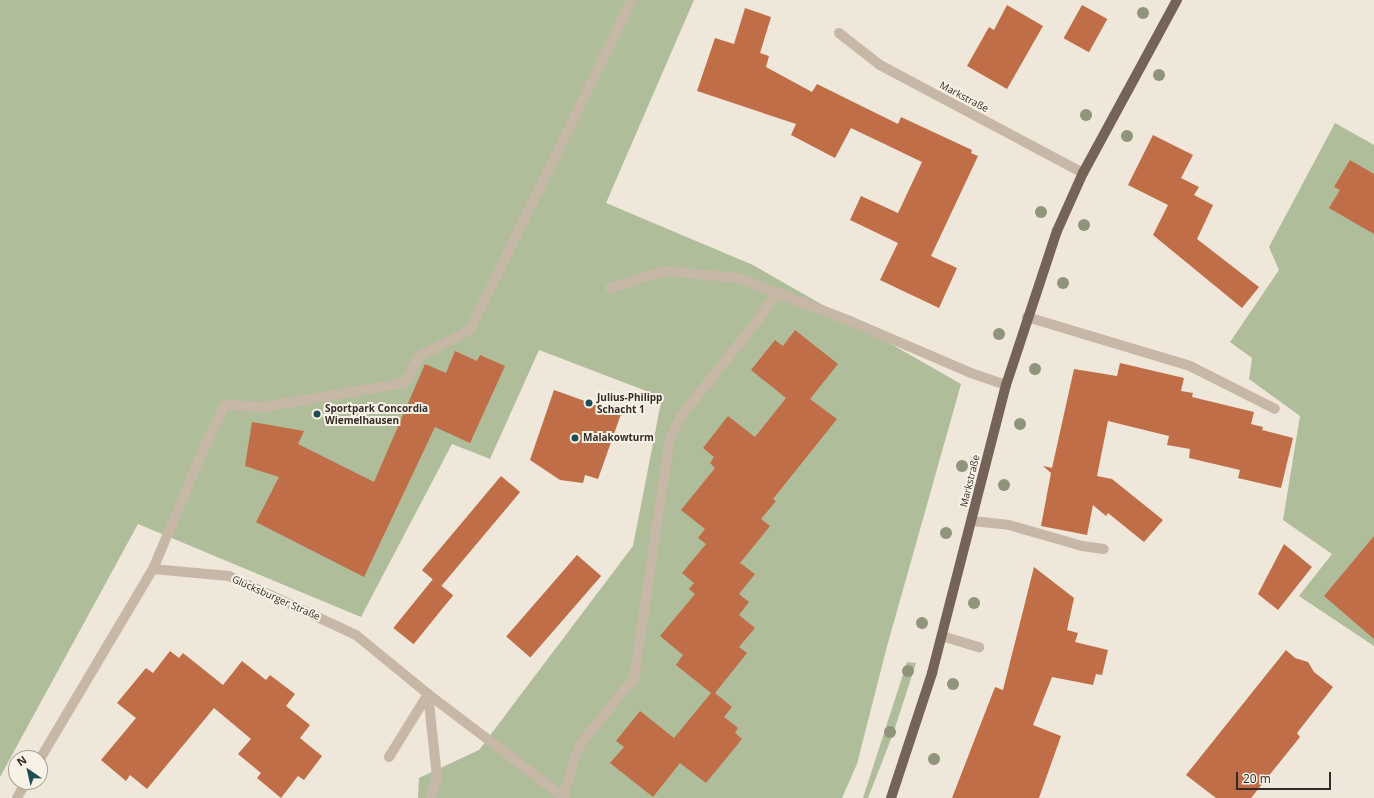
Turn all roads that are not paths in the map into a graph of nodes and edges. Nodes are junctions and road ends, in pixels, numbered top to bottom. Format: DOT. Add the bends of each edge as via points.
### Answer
graph roads {
  1 [pos="632,0"];
  2 [pos="1177,0"];
  3 [pos="840,33"];
  4 [pos="1083,173"];
  5 [pos="610,288"];
  6 [pos="775,293"];
  7 [pos="1027,317"];
  8 [pos="1006,385"];
  9 [pos="1275,409"];
  10 [pos="972,521"];
  11 [pos="1104,549"];
  12 [pos="153,569"];
  13 [pos="942,636"];
  14 [pos="978,647"];
  15 [pos="428,694"];
  16 [pos="45,750"];
  17 [pos="389,757"];
  18 [pos="564,797"];
  19 [pos="432,798"];
  20 [pos="891,798"];
  1 -- 12 [label="street" via="470,330 419,356 405,383 264,407 225,405 202,450"];
  2 -- 4 [label="main road, Markstraße"];
  3 -- 4 [label="street, Markstraße" via="880,65"];
  4 -- 7 [label="main road, Markstraße" via="1057,231"];
  5 -- 6 [label="street" via="664,271 739,278"];
  6 -- 8 [label="street" via="850,321 971,374"];
  6 -- 18 [label="street" via="762,315 681,416 670,438 634,678 579,746"];
  7 -- 8 [label="main road, Markstraße"];
  7 -- 9 [label="street" via="1190,366"];
  8 -- 10 [label="main road, Markstraße"];
  10 -- 11 [label="street" via="1009,525 1082,546"];
  10 -- 13 [label="main road, Markstraße"];
  12 -- 15 [label="street, Glücksburger Straße" via="229,576 356,635"];
  12 -- 16 [label="street"];
  13 -- 14 [label="street"];
  13 -- 20 [label="main road, Markstraße"];
  15 -- 17 [label="street"];
  15 -- 18 [label="street, Glücksburger Straße"];
  15 -- 19 [label="street" via="437,777"];
}
